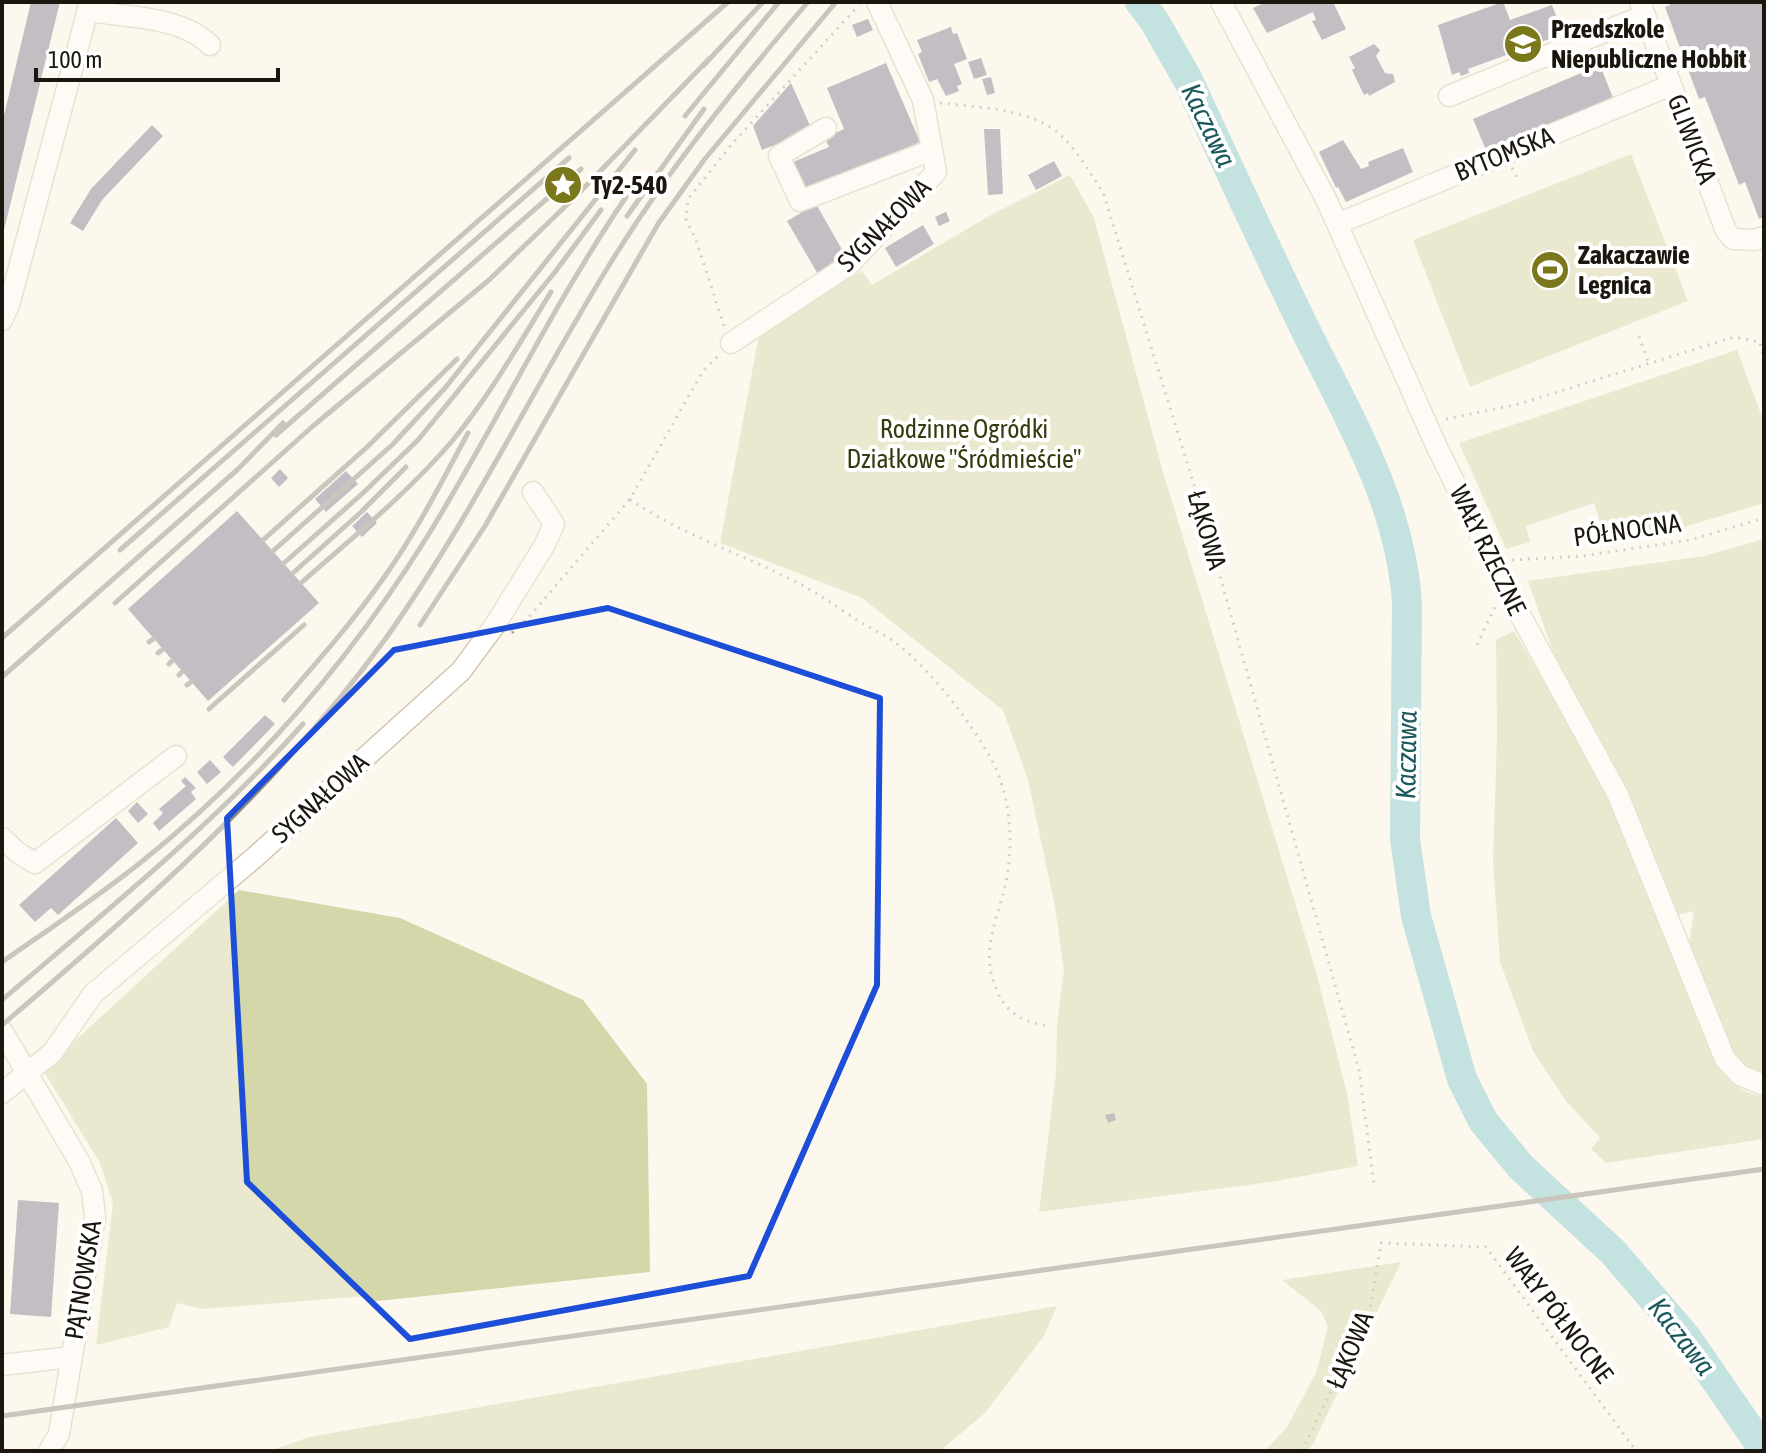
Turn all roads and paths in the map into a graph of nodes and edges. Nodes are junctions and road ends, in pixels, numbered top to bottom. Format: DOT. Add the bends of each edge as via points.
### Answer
graph roads {
  1 [pos="861,2"];
  2 [pos="877,2"];
  3 [pos="1221,2"];
  4 [pos="88,6"];
  5 [pos="1643,9"];
  6 [pos="210,45"];
  7 [pos="1671,85"];
  8 [pos="1449,96"];
  9 [pos="923,100"];
  10 [pos="826,128"];
  11 [pos="932,150"];
  12 [pos="1513,169"];
  13 [pos="1517,178"];
  14 [pos="1337,224"];
  15 [pos="1764,237"];
  16 [pos="4,309"];
  17 [pos="1639,336"];
  18 [pos="731,343"];
  19 [pos="1764,360"];
  20 [pos="1649,364"];
  21 [pos="1426,423"];
  22 [pos="533,492"];
  23 [pos="630,499"];
  24 [pos="1764,518"];
  25 [pos="1493,562"];
  26 [pos="1505,585"];
  27 [pos="510,635"];
  28 [pos="1477,645"];
  29 [pos="176,756"];
  30 [pos="2,838"];
  31 [pos="1051,1027"];
  32 [pos="3,1032"];
  33 [pos="28,1073"];
  34 [pos="1764,1085"];
  35 [pos="2,1093"];
  36 [pos="1374,1184"];
  37 [pos="1381,1243"];
  38 [pos="71,1357"];
  39 [pos="2,1365"];
  40 [pos="49,1451"];
  41 [pos="259,1451"];
  42 [pos="274,1451"];
  43 [pos="1302,1451"];
  44 [pos="1636,1451"];
  1 -- 18 [label="path" via="688,199 686,219"];
  2 -- 9 [label="street"];
  3 -- 14 [label="street, WAŁY RZECZNE"];
  4 -- 6 [label="street" via="197,32"];
  4 -- 16 [label="street"];
  5 -- 7 [label="street, GLIWICKA"];
  5 -- 8 [label="street"];
  7 -- 14 [label="street, BYTOMSKA"];
  7 -- 15 [label="street, GLIWICKA" via="1726,231 1733,239"];
  9 -- 11 [label="street, SYGNAŁOWA"];
  9 -- 36 [label="path, ŁĄKOWA" via="1001,110 1047,125 1079,155 1103,192 1198,498 1359,1070"];
  10 -- 11 [label="street" via="779,156 800,201"];
  11 -- 18 [label="street, SYGNAŁOWA" via="936,172 849,265"];
  12 -- 13 [label="path"];
  14 -- 21 [label="street, WAŁY RZECZNE"];
  17 -- 20 [label="path"];
  18 -- 23 [label="path" via="703,371"];
  19 -- 20 [label="path" via="1760,342 1734,337"];
  20 -- 21 [label="path" via="1519,404"];
  21 -- 25 [label="street, WAŁY RZECZNE"];
  22 -- 33 [label="street, SYGNAŁOWA" via="554,524 495,625 461,671 93,994 52,1053"];
  23 -- 27 [label="path"];
  23 -- 31 [label="path" via="832,601 896,643 968,724 1001,781 1011,833 988,972 1004,1007 1030,1023"];
  24 -- 25 [label="path, PÓŁNOCNA" via="1690,540 1583,556"];
  25 -- 26 [label="street, WAŁY RZECZNE"];
  26 -- 28 [label="path"];
  26 -- 34 [label="street, WAŁY RZECZNE" via="1624,807 1725,1059 1740,1075"];
  29 -- 30 [label="street" via="35,863"];
  32 -- 33 [label="street, PĄTNOWSKA"];
  33 -- 35 [label="street"];
  33 -- 38 [label="street, PĄTNOWSKA" via="92,1191 95,1217"];
  37 -- 43 [label="path, ŁĄKOWA" via="1370,1310"];
  37 -- 44 [label="path, WAŁY PÓŁNOCNE" via="1486,1247"];
  38 -- 39 [label="street"];
  38 -- 40 [label="street, PĄTNOWSKA" via="59,1434"];
  41 -- 42 [label="path"];
}
